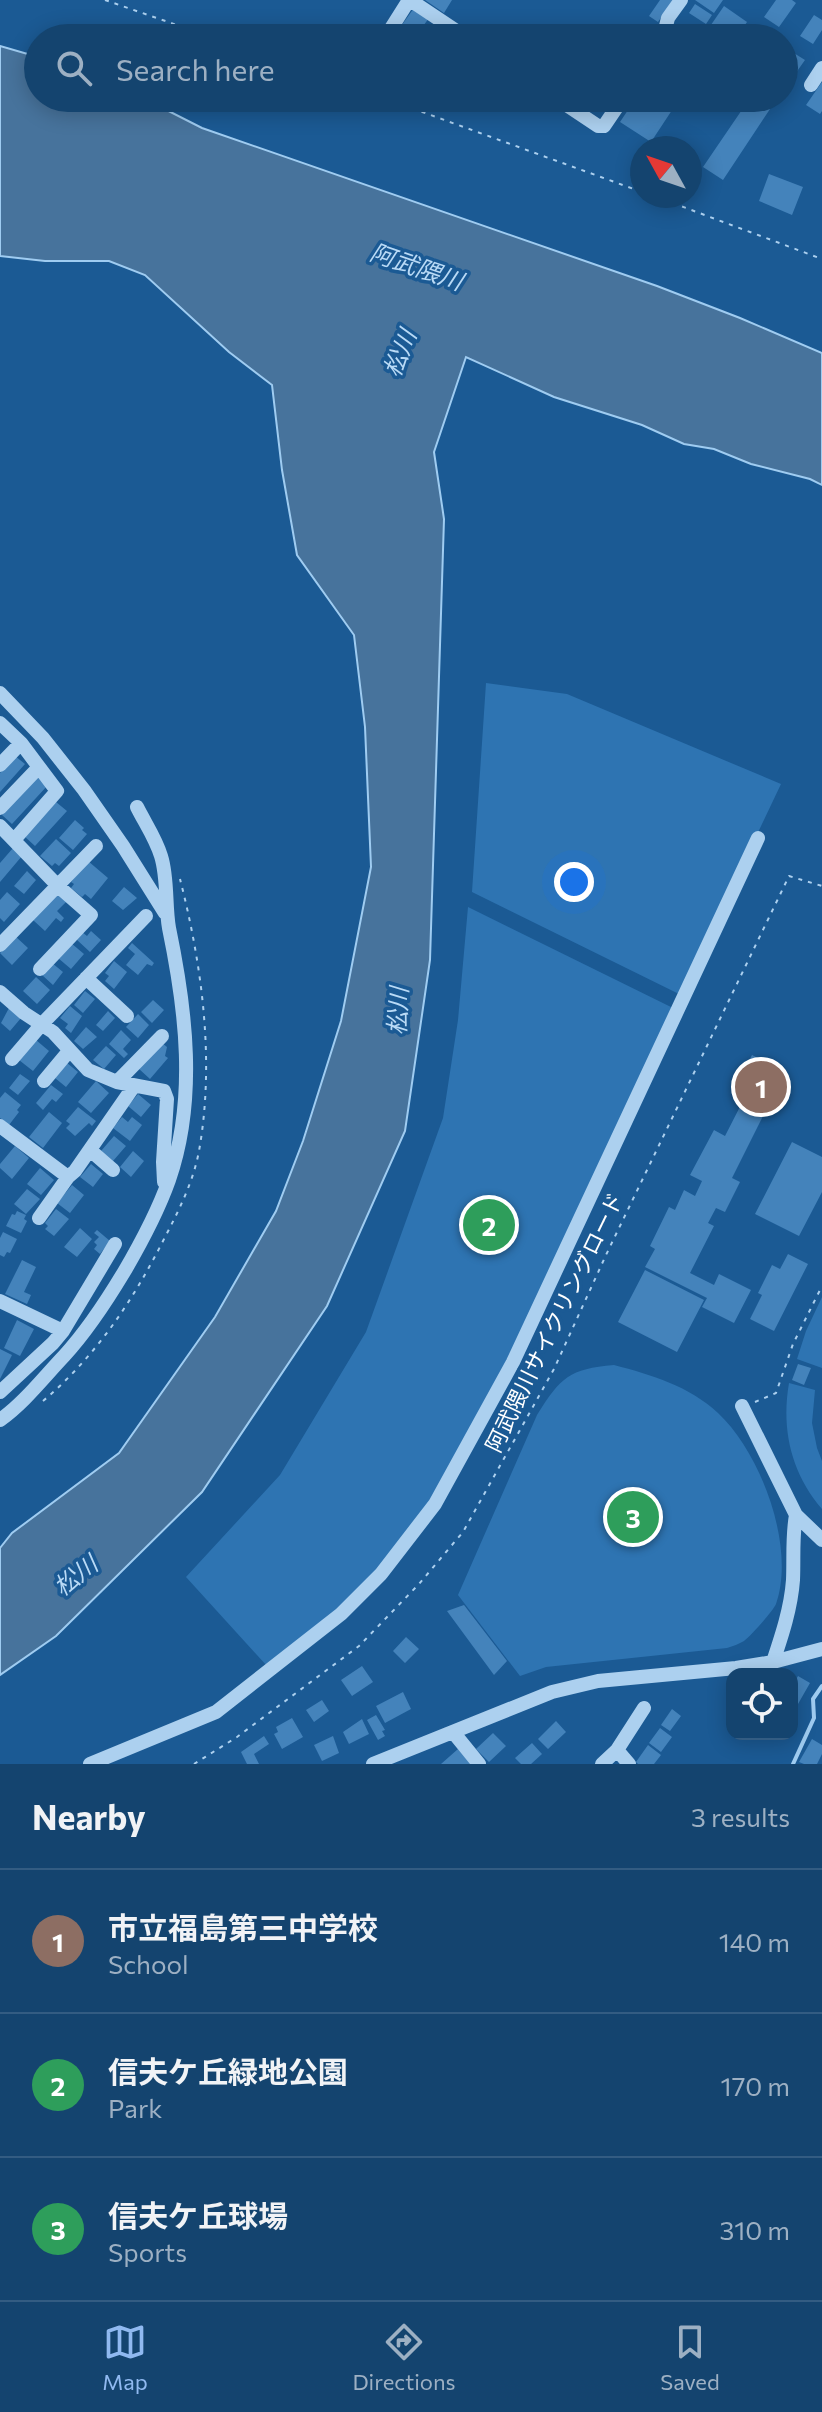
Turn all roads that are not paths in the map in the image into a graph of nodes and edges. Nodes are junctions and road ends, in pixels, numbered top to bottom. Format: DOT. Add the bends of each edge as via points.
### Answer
graph roads {
  1 [pos="410,0"];
  2 [pos="681,0"];
  3 [pos="394,24"];
  4 [pos="446,24"];
  5 [pos="666,24"];
  6 [pos="822,68"];
  7 [pos="811,85"];
  8 [pos="577,112"];
  9 [pos="614,112"];
  10 [pos="0,693"];
  11 [pos="0,723"];
  12 [pos="21,743"];
  13 [pos="0,765"];
  14 [pos="39,767"];
  15 [pos="137,807"];
  16 [pos="0,808"];
  17 [pos="6,837"];
  18 [pos="758,838"];
  19 [pos="96,846"];
  20 [pos="58,886"];
  21 [pos="146,916"];
  22 [pos="169,926"];
  23 [pos="0,945"];
  24 [pos="40,969"];
  25 [pos="86,978"];
  26 [pos="0,992"];
  27 [pos="127,1016"];
  28 [pos="42,1024"];
  29 [pos="162,1036"];
  30 [pos="69,1051"];
  31 [pos="12,1059"];
  32 [pos="44,1081"];
  33 [pos="117,1082"];
  34 [pos="134,1086"];
  35 [pos="3,1133"];
  36 [pos="90,1150"];
  37 [pos="113,1170"];
  38 [pos="68,1177"];
  39 [pos="164,1191"];
  40 [pos="39,1218"];
  41 [pos="115,1244"];
  42 [pos="0,1301"];
  43 [pos="63,1331"];
  44 [pos="0,1392"];
  45 [pos="742,1406"];
  46 [pos="0,1420"];
  47 [pos="796,1515"];
  48 [pos="822,1540"];
  49 [pos="822,1649"];
  50 [pos="773,1662"];
  51 [pos="644,1708"];
  52 [pos="453,1732"];
  53 [pos="617,1750"];
  54 [pos="90,1764"];
  55 [pos="373,1764"];
  56 [pos="479,1764"];
  57 [pos="602,1764"];
  58 [pos="629,1764"];
  1 -- 3 [label="street"];
  1 -- 4 [label="street"];
  2 -- 5 [label="street"];
  6 -- 7 [label="street"];
  8 -- 9 [label="street" via="604,126"];
  10 -- 22 [label="street" via="84,790 163,906"];
  11 -- 12 [label="street"];
  12 -- 13 [label="street"];
  12 -- 14 [label="street"];
  14 -- 16 [label="street"];
  14 -- 17 [label="street" via="57,791"];
  15 -- 22 [label="street" via="162,857"];
  17 -- 20 [label="street"];
  18 -- 54 [label="street" via="513,1362 435,1504 381,1574 341,1614 216,1712"];
  19 -- 20 [label="street"];
  20 -- 23 [label="street"];
  20 -- 24 [label="street" via="91,915"];
  21 -- 25 [label="street"];
  22 -- 39 [label="street" via="184,1017 186,1071 182,1124"];
  25 -- 27 [label="street"];
  25 -- 28 [label="street"];
  26 -- 28 [label="street"];
  28 -- 30 [label="street"];
  28 -- 31 [label="street"];
  29 -- 33 [label="street"];
  30 -- 32 [label="street"];
  30 -- 33 [label="street" via="88,1070"];
  33 -- 34 [label="street"];
  34 -- 36 [label="street"];
  34 -- 39 [label="street" via="164,1091 167,1099"];
  35 -- 38 [label="street"];
  36 -- 37 [label="street"];
  36 -- 38 [label="street"];
  38 -- 40 [label="street"];
  39 -- 46 [label="street" via="138,1248 79,1340"];
  41 -- 43 [label="street"];
  42 -- 43 [label="street"];
  43 -- 44 [label="street"];
  45 -- 47 [label="street"];
  47 -- 48 [label="street"];
  47 -- 50 [label="street" via="793,1581"];
  49 -- 50 [label="street"];
  50 -- 52 [label="street" via="598,1681 552,1692"];
  51 -- 53 [label="street"];
  52 -- 55 [label="street"];
  52 -- 56 [label="street"];
  53 -- 57 [label="street"];
  53 -- 58 [label="street"];
}
